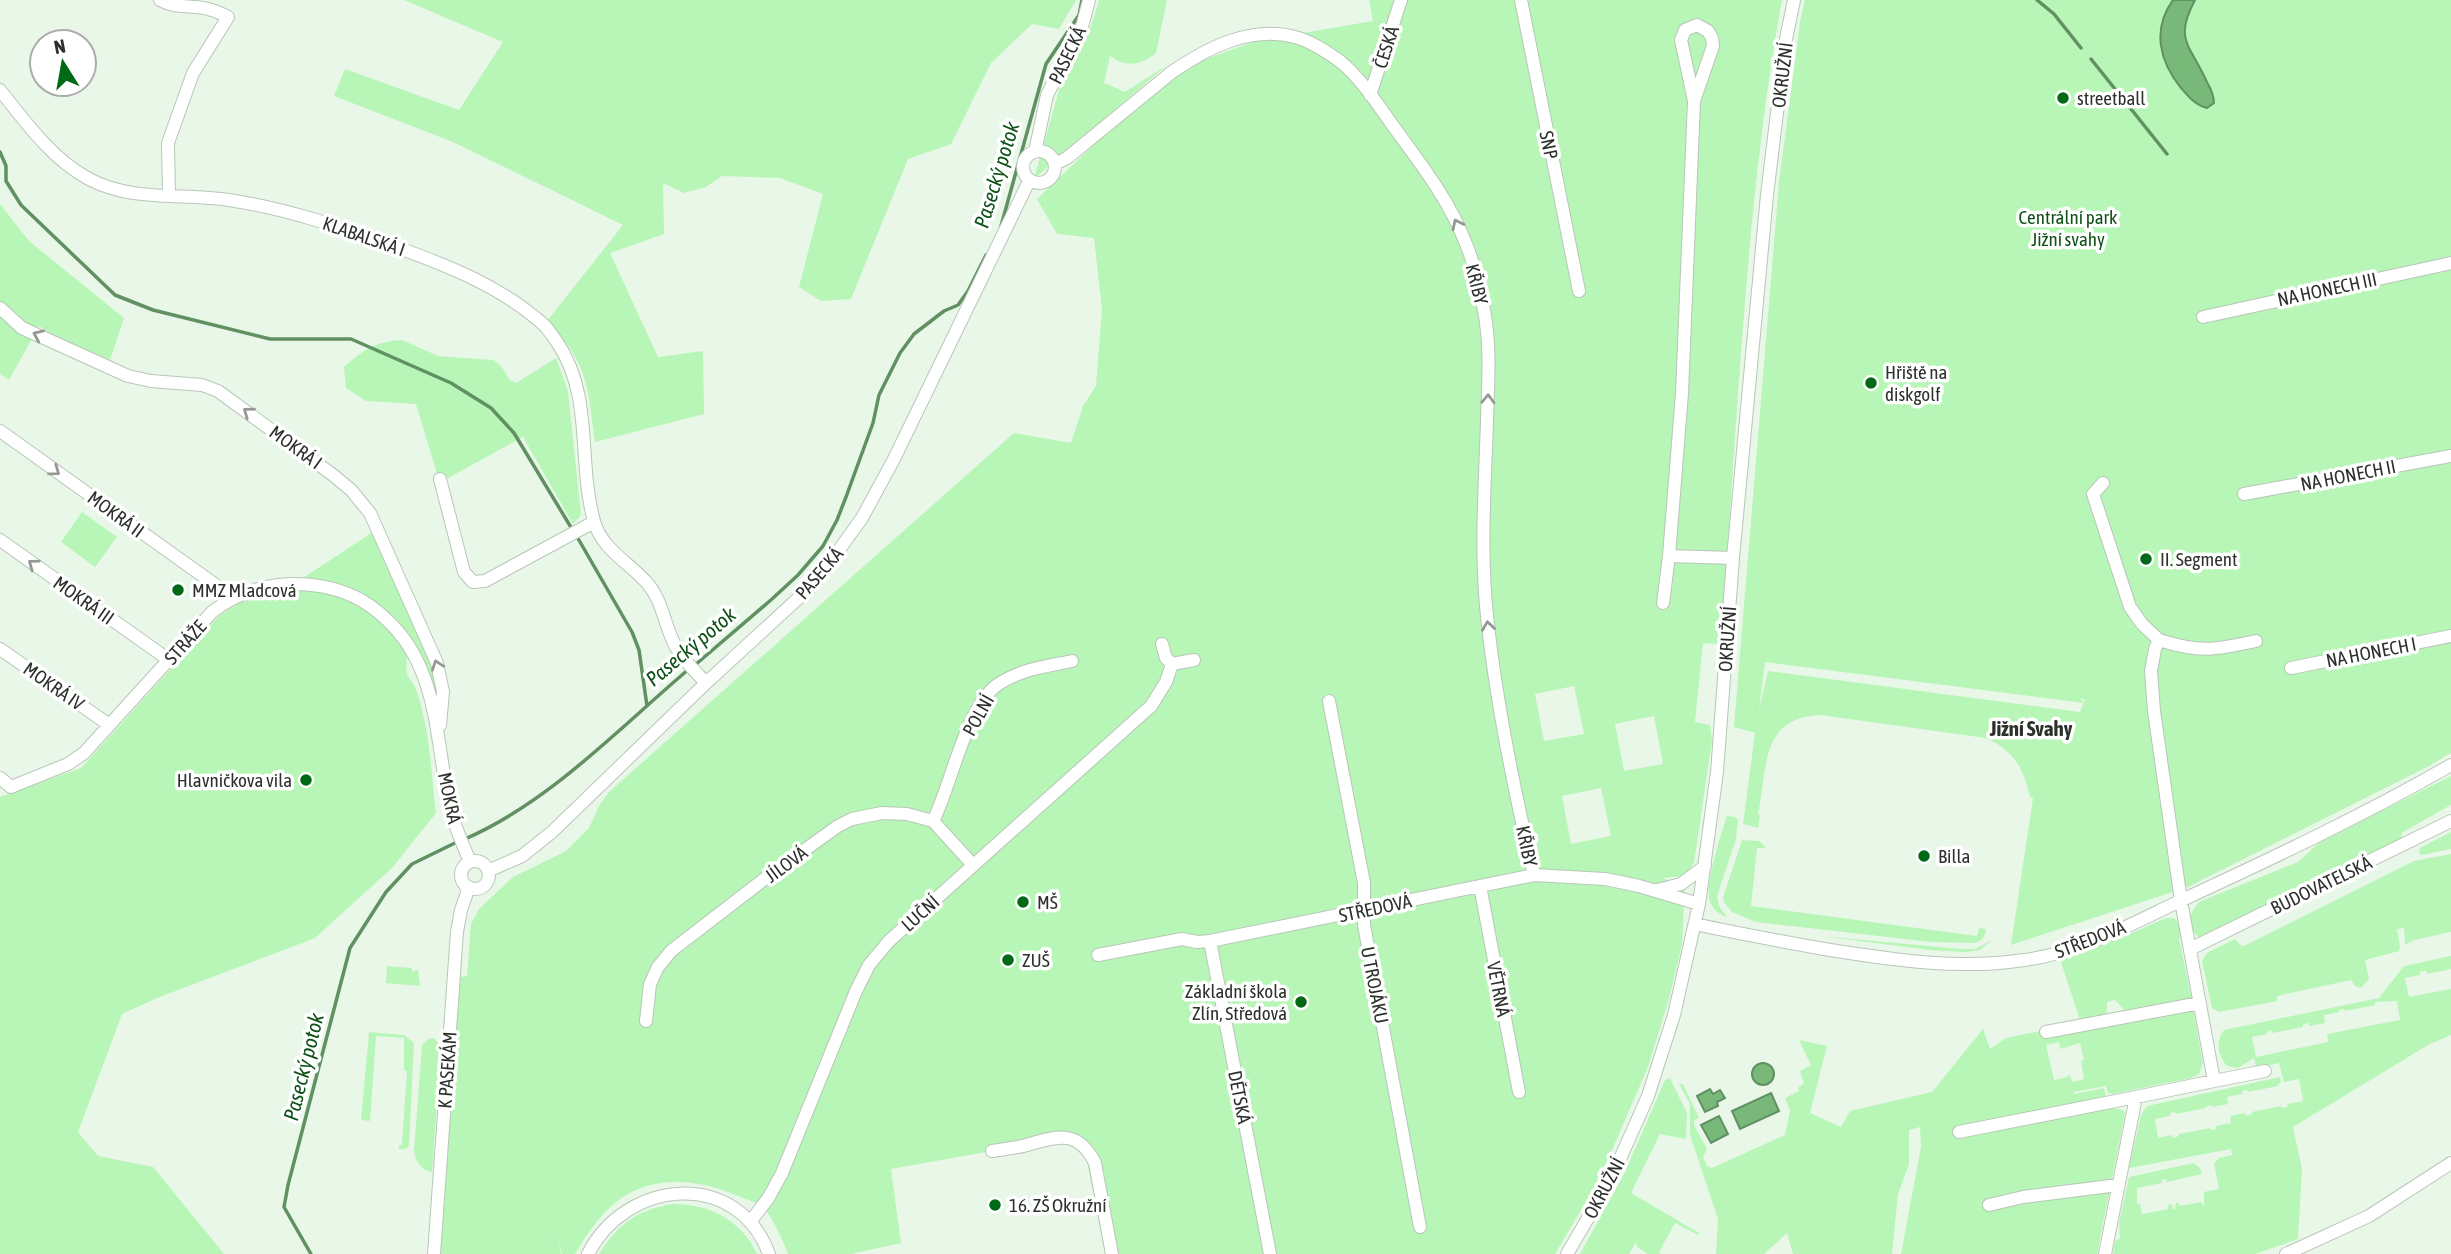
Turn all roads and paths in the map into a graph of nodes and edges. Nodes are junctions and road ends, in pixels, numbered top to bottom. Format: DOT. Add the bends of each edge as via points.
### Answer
graph roads {
  1 [pos="160,0"];
  2 [pos="1089,0"];
  3 [pos="1401,0"];
  4 [pos="1521,0"];
  5 [pos="1794,0"];
  6 [pos="0,90"];
  7 [pos="1370,95"];
  8 [pos="1694,101"];
  9 [pos="1035,152"];
  10 [pos="1055,164"];
  11 [pos="1029,181"];
  12 [pos="169,196"];
  13 [pos="2451,263"];
  14 [pos="1579,290"];
  15 [pos="0,308"];
  16 [pos="2203,317"];
  17 [pos="0,431"];
  18 [pos="2451,456"];
  19 [pos="440,479"];
  20 [pos="2103,483"];
  21 [pos="2244,494"];
  22 [pos="594,522"];
  23 [pos="0,540"];
  24 [pos="1669,556"];
  25 [pos="1733,558"];
  26 [pos="229,599"];
  27 [pos="1663,603"];
  28 [pos="2451,636"];
  29 [pos="2159,640"];
  30 [pos="2256,641"];
  31 [pos="1162,644"];
  32 [pos="0,649"];
  33 [pos="169,660"];
  34 [pos="1194,660"];
  35 [pos="1072,661"];
  36 [pos="1172,664"];
  37 [pos="2291,668"];
  38 [pos="702,678"];
  39 [pos="1329,701"];
  40 [pos="108,724"];
  41 [pos="438,732"];
  42 [pos="2451,765"];
  43 [pos="0,778"];
  44 [pos="933,821"];
  45 [pos="2451,821"];
  46 [pos="470,862"];
  47 [pos="973,865"];
  48 [pos="1705,866"];
  49 [pos="488,871"];
  50 [pos="1534,875"];
  51 [pos="1480,886"];
  52 [pos="469,887"];
  53 [pos="1653,891"];
  54 [pos="2180,901"];
  55 [pos="1699,904"];
  56 [pos="1363,911"];
  57 [pos="1695,924"];
  58 [pos="1210,941"];
  59 [pos="2190,949"];
  60 [pos="1098,954"];
  61 [pos="2200,1003"];
  62 [pos="646,1021"];
  63 [pos="2046,1032"];
  64 [pos="2264,1071"];
  65 [pos="2214,1081"];
  66 [pos="1519,1092"];
  67 [pos="2136,1097"];
  68 [pos="1959,1132"];
  69 [pos="992,1151"];
  70 [pos="2451,1163"];
  71 [pos="2117,1187"];
  72 [pos="1989,1205"];
  73 [pos="750,1222"];
  74 [pos="1420,1227"];
  75 [pos="434,1254"];
  76 [pos="588,1254"];
  77 [pos="769,1254"];
  78 [pos="1112,1254"];
  79 [pos="1270,1254"];
  80 [pos="1567,1254"];
  81 [pos="2105,1254"];
  82 [pos="2286,1254"];
  1 -- 12 [label="street" via="201,2 228,17 193,73 168,143"];
  2 -- 9 [label="street, PASECKÁ" via="1082,27 1048,95"];
  3 -- 7 [label="street, ČESKÁ"];
  4 -- 14 [label="street, SNP"];
  5 -- 25 [label="street, OKRUŽNÍ" via="1767,195"];
  6 -- 12 [label="street, KLABALSKÁ I" via="60,159 88,178 121,192"];
  7 -- 10 [label="street, KŘIBY" via="1319,47 1295,37 1247,36 1215,47 1172,72"];
  50 -- 7 [label="street, KŘIBY, one-way" via="1487,614 1489,361 1484,312 1466,244 1448,205"];
  8 -- 8 [label="street" via="1713,43 1708,31 1697,26 1685,30 1681,40"];
  8 -- 24 [label="street" via="1682,393"];
  9 -- 10 [label="street" via="1049,155"];
  9 -- 11 [label="street, PASECKÁ" via="1026,157 1023,167"];
  10 -- 11 [label="street" via="1045,183"];
  11 -- 38 [label="street, PASECKÁ" via="862,518 816,582"];
  12 -- 22 [label="street, KLABALSKÁ I" via="226,200 346,228 459,270 546,327 572,368 578,388"];
  13 -- 16 [label="street, NA HONECH III"];
  41 -- 15 [label="street, MOKRÁ I, one-way" via="443,692 437,663 370,513 351,490 218,391 128,376 22,328"];
  17 -- 26 [label="street, MOKRÁ II, one-way"];
  18 -- 21 [label="street, NA HONECH II"];
  19 -- 22 [label="street" via="464,572 473,582 485,581"];
  20 -- 29 [label="street" via="2093,494 2126,598 2135,616"];
  22 -- 38 [label="street, KLABALSKÁ I" via="609,550 656,595 674,643"];
  33 -- 23 [label="street, MOKRÁ III, one-way"];
  24 -- 25 [label="street"];
  24 -- 27 [label="street"];
  25 -- 48 [label="street, OKRUŽNÍ"];
  26 -- 33 [label="street, STRÁŽE"];
  26 -- 41 [label="street, STRÁŽE" via="267,586 297,584 328,587 365,602 397,628 418,658"];
  28 -- 37 [label="street, NA HONECH I"];
  29 -- 30 [label="street" via="2203,650"];
  29 -- 54 [label="street" via="2151,682"];
  31 -- 36 [label="street"];
  32 -- 40 [label="street, MOKRÁ IV"];
  33 -- 40 [label="street, STRÁŽE"];
  34 -- 36 [label="street"];
  35 -- 44 [label="street, POLNÍ" via="1015,675 986,694"];
  36 -- 47 [label="street, LUČNÍ" via="1151,706"];
  38 -- 49 [label="street, PASECKÁ" via="552,832 522,856"];
  39 -- 56 [label="street, U TROJÁKU" via="1364,883"];
  40 -- 43 [label="street, STRÁŽE" via="77,759 11,787"];
  41 -- 46 [label="street, MOKRÁ" via="449,805"];
  42 -- 54 [label="street, STŘEDOVÁ" via="2332,829"];
  44 -- 47 [label="street"];
  44 -- 62 [label="street, JÍLOVÁ" via="881,813 838,826 671,951 650,984"];
  45 -- 59 [label="street, BUDOVATELSKÁ"];
  46 -- 49 [label="street" via="481,863"];
  46 -- 52 [label="street" via="461,876"];
  47 -- 73 [label="street, LUČNÍ" via="869,965 782,1172"];
  48 -- 53 [label="street" via="1681,884"];
  48 -- 55 [label="street, OKRUŽNÍ"];
  49 -- 52 [label="street" via="482,887"];
  50 -- 51 [label="street, STŘEDOVÁ"];
  50 -- 53 [label="street, STŘEDOVÁ" via="1605,879"];
  51 -- 56 [label="street, STŘEDOVÁ"];
  51 -- 66 [label="street, VĚTRNÁ"];
  52 -- 75 [label="street, K PASEKÁM" via="457,932"];
  53 -- 55 [label="street, STŘEDOVÁ"];
  54 -- 57 [label="street, STŘEDOVÁ" via="2071,949 2036,959 1988,964 1934,964 1858,954"];
  54 -- 59 [label="street"];
  55 -- 57 [label="street, OKRUŽNÍ"];
  56 -- 58 [label="street, STŘEDOVÁ"];
  56 -- 74 [label="street, U TROJÁKU"];
  57 -- 80 [label="street, OKRUŽNÍ" via="1648,1096 1612,1177"];
  58 -- 60 [label="street, STŘEDOVÁ" via="1182,939"];
  58 -- 79 [label="street, DĚTSKÁ"];
  59 -- 61 [label="street"];
  61 -- 63 [label="street"];
  61 -- 65 [label="street"];
  64 -- 65 [label="street"];
  65 -- 67 [label="street"];
  67 -- 68 [label="street"];
  67 -- 71 [label="street"];
  69 -- 78 [label="street" via="1060,1137 1088,1149 1095,1163"];
  70 -- 82 [label="street" via="2369,1216"];
  71 -- 72 [label="street"];
  71 -- 81 [label="street"];
  73 -- 76 [label="street" via="703,1195 656,1197 614,1219"];
  73 -- 77 [label="street"];
}
